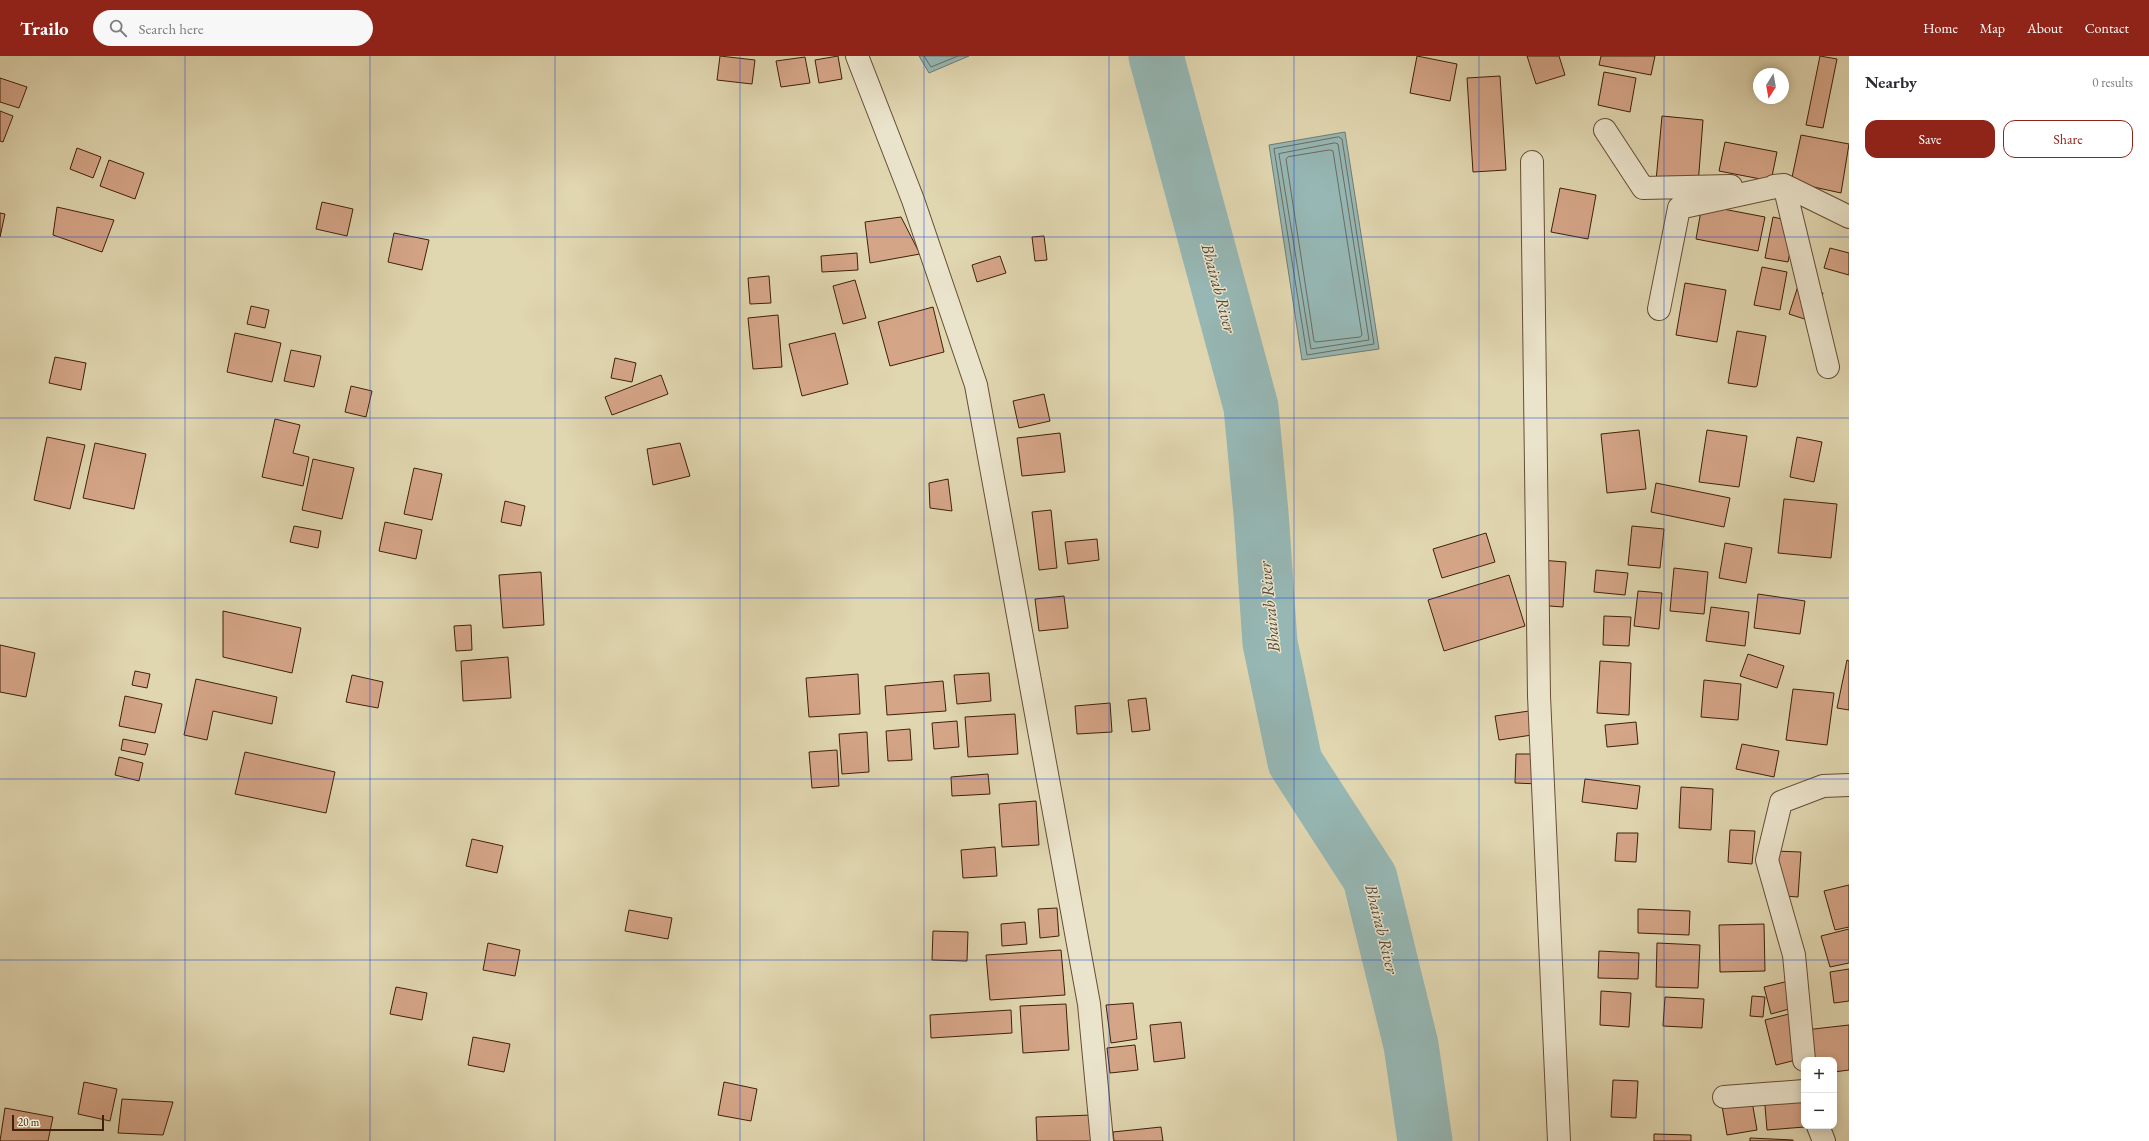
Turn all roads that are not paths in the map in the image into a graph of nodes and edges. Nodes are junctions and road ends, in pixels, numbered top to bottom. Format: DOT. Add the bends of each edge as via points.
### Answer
graph roads {
  1 [pos="856,56"];
  2 [pos="1605,130"];
  3 [pos="1532,162"];
  4 [pos="1784,185"];
  5 [pos="1849,217"];
  6 [pos="1659,309"];
  7 [pos="1828,367"];
  8 [pos="1849,785"];
  9 [pos="1804,1057"];
  10 [pos="1801,1091"];
  11 [pos="1724,1097"];
  12 [pos="1819,1129"];
  13 [pos="1102,1141"];
  14 [pos="1559,1141"];
  15 [pos="1824,1141"];
  1 -- 13 [label="street" via="913,200 976,386 1089,1004"];
  2 -- 4 [label="street" via="1643,188"];
  3 -- 14 [label="street" via="1539,696"];
  4 -- 5 [label="street"];
  4 -- 6 [label="street" via="1679,208"];
  4 -- 7 [label="street"];
  8 -- 9 [label="street" via="1823,786 1781,802 1768,860 1794,955"];
  10 -- 11 [label="street"];
  12 -- 15 [label="street"];
}
